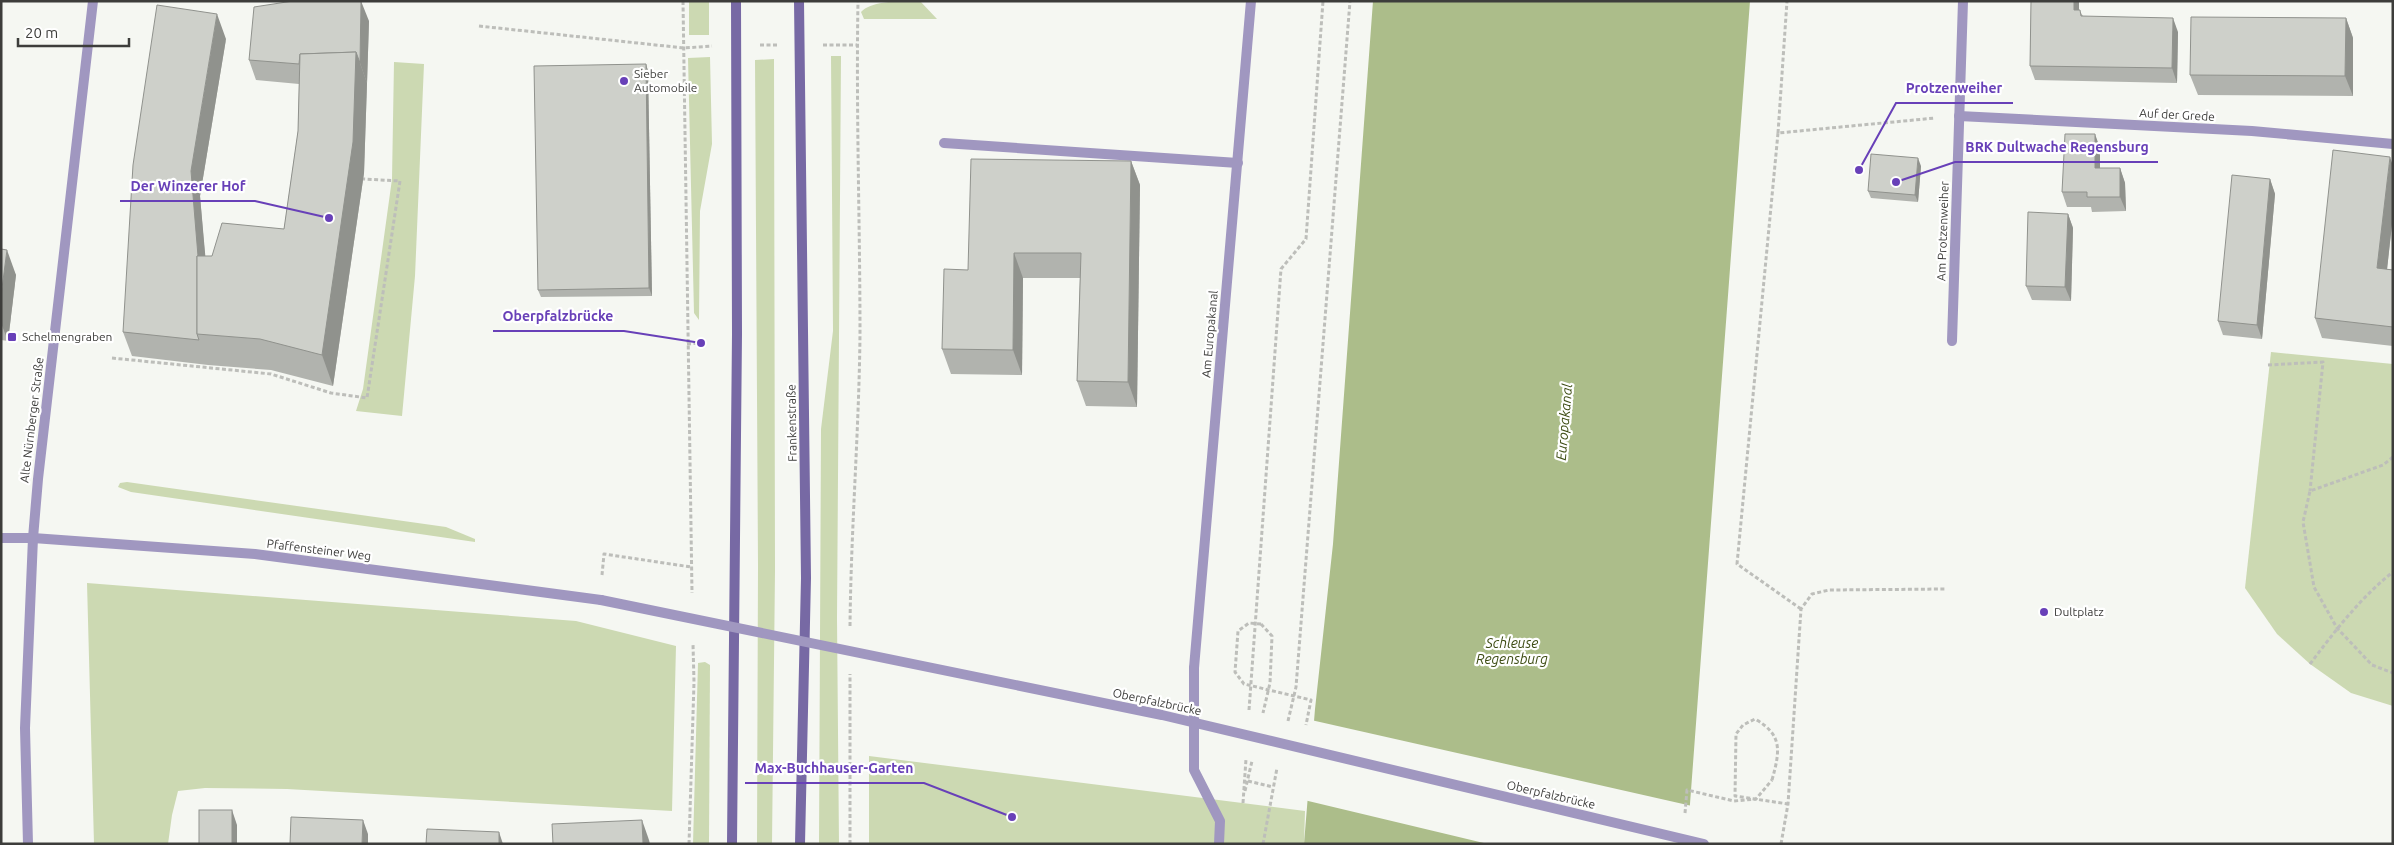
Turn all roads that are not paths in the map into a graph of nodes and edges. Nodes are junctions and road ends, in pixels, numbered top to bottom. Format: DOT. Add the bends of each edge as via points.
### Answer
graph roads {
  1 [pos="93,1"];
  2 [pos="736,1"];
  3 [pos="799,1"];
  4 [pos="1251,1"];
  5 [pos="1963,1"];
  6 [pos="1959,116"];
  7 [pos="944,142"];
  8 [pos="2393,144"];
  9 [pos="1238,163"];
  10 [pos="1952,341"];
  11 [pos="1,538"];
  12 [pos="33,538"];
  13 [pos="601,600"];
  14 [pos="28,844"];
  15 [pos="732,844"];
  16 [pos="800,844"];
  17 [pos="1219,844"];
  18 [pos="1704,844"];
  1 -- 12 [label="street, Alte Nürnberger Straße"];
  2 -- 15 [label="main road"];
  3 -- 16 [label="main road, Frankenstraße" via="806,578"];
  4 -- 9 [label="street, Am Europakanal"];
  5 -- 6 [label="street, Am Protzenweiher"];
  6 -- 8 [label="street, Auf der Grede" via="2252,132"];
  6 -- 10 [label="street, Am Protzenweiher"];
  7 -- 9 [label="street"];
  9 -- 17 [label="street, Am Europakanal" via="1194,668 1194,770 1220,821"];
  11 -- 12 [label="street"];
  12 -- 13 [label="street, Pfaffensteiner Weg" via="255,554"];
  12 -- 14 [label="street, Alte Nürnberger Straße" via="25,728"];
  13 -- 18 [label="street, Oberpfalzbrücke, bridge" via="1162,715"];
}
